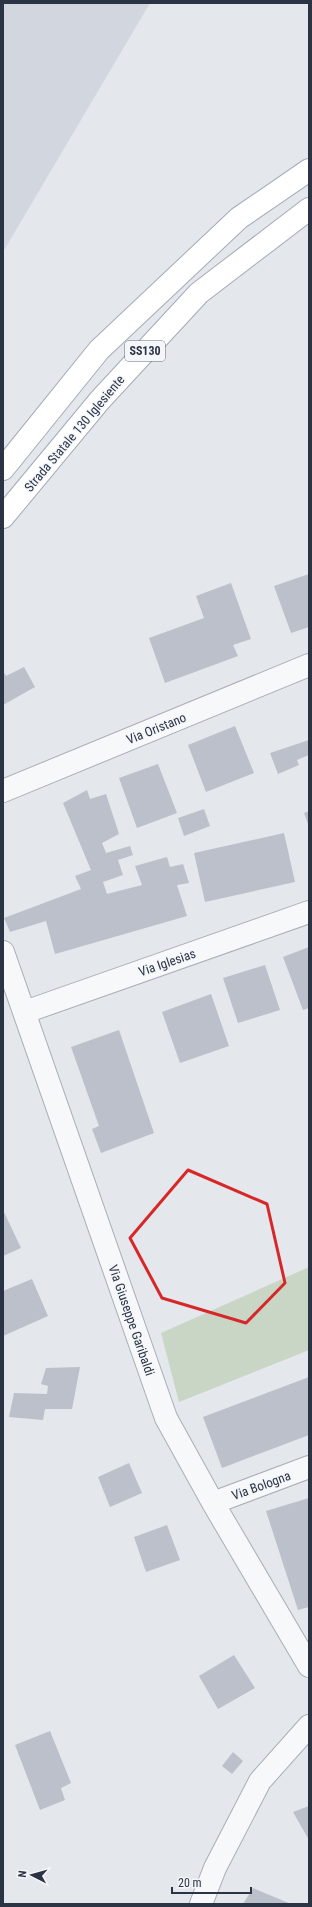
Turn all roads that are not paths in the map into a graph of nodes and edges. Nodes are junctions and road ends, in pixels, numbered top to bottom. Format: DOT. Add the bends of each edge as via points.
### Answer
graph roads {
  1 [pos="309,170"];
  2 [pos="309,209"];
  3 [pos="3,469"];
  4 [pos="3,517"];
  5 [pos="309,665"];
  6 [pos="3,791"];
  7 [pos="309,912"];
  8 [pos="3,952"];
  9 [pos="24,1012"];
  10 [pos="309,1467"];
  11 [pos="213,1503"];
  12 [pos="309,1666"];
  13 [pos="309,1726"];
  14 [pos="201,1904"];
  1 -- 3 [label="main road, SS130" via="239,218 99,350"];
  2 -- 4 [label="main road, Strada Statale 130 Iglesiente / SS130" via="199,293 100,400"];
  5 -- 6 [label="street, Via Oristano"];
  7 -- 9 [label="street, Via Iglesias"];
  8 -- 9 [label="street, Via Giuseppe Garibaldi"];
  9 -- 11 [label="street, Via Giuseppe Garibaldi" via="166,1418"];
  10 -- 11 [label="street, Via Bologna"];
  11 -- 12 [label="street, Via Giuseppe Garibaldi"];
  13 -- 14 [label="street" via="260,1780 215,1868"];
}
